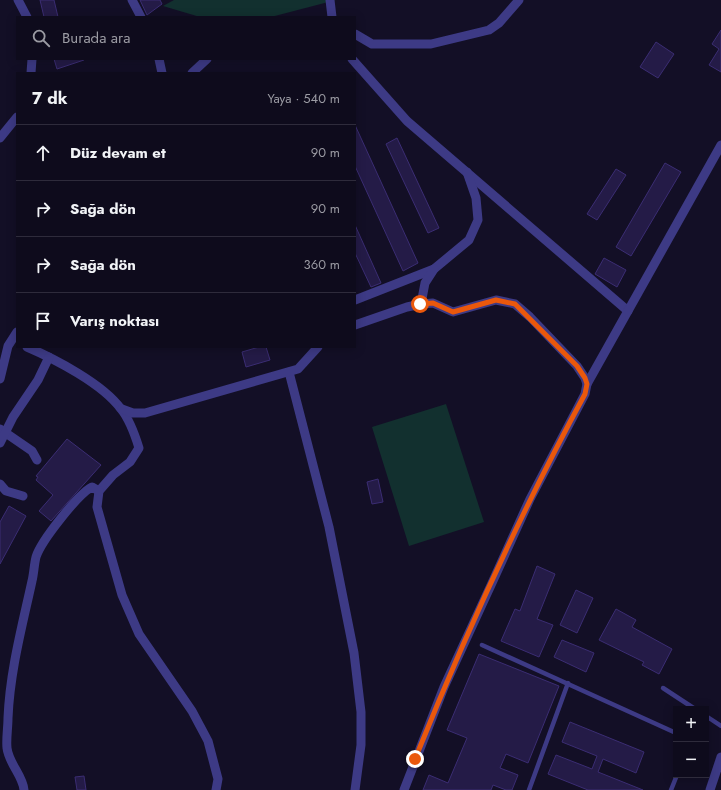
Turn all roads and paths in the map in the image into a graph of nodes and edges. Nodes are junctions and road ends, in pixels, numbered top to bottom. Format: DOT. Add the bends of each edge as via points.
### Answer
graph roads {
  1 [pos="18,0"];
  2 [pos="132,0"];
  3 [pos="330,0"];
  4 [pos="520,1"];
  5 [pos="26,16"];
  6 [pos="140,16"];
  7 [pos="332,16"];
  8 [pos="356,35"];
  9 [pos="32,60"];
  10 [pos="159,60"];
  11 [pos="206,60"];
  12 [pos="353,60"];
  13 [pos="31,72"];
  14 [pos="162,72"];
  15 [pos="193,72"];
  16 [pos="16,118"];
  17 [pos="0,138"];
  18 [pos="721,145"];
  19 [pos="466,171"];
  20 [pos="434,269"];
  21 [pos="356,300"];
  22 [pos="420,304"];
  23 [pos="628,310"];
  24 [pos="356,325"];
  25 [pos="16,334"];
  26 [pos="8,347"];
  27 [pos="29,348"];
  28 [pos="317,348"];
  29 [pos="49,357"];
  30 [pos="289,372"];
  31 [pos="0,379"];
  32 [pos="587,384"];
  33 [pos="122,409"];
  34 [pos="3,430"];
  35 [pos="0,443"];
  36 [pos="37,460"];
  37 [pos="0,484"];
  38 [pos="99,491"];
  39 [pos="22,496"];
  40 [pos="482,645"];
  41 [pos="568,683"];
  42 [pos="663,688"];
  43 [pos="690,706"];
  44 [pos="709,718"];
  45 [pos="721,726"];
  46 [pos="673,732"];
  47 [pos="721,757"];
  48 [pos="676,778"];
  49 [pos="24,790"];
  50 [pos="216,790"];
  51 [pos="355,790"];
  52 [pos="404,790"];
  53 [pos="529,790"];
  54 [pos="671,790"];
  55 [pos="710,790"];
  1 -- 5 [label="street"];
  2 -- 6 [label="street"];
  3 -- 7 [label="street"];
  4 -- 8 [label="street" via="489,30 431,44 372,44"];
  9 -- 13 [label="street"];
  10 -- 14 [label="street"];
  11 -- 15 [label="street"];
  12 -- 19 [label="street" via="407,121"];
  16 -- 17 [label="street"];
  18 -- 23 [label="street"];
  19 -- 20 [label="street" via="476,198 478,220 469,240"];
  19 -- 23 [label="street"];
  20 -- 21 [label="street"];
  20 -- 22 [label="street" via="425,283"];
  22 -- 24 [label="street"];
  22 -- 32 [label="street" via="433,303 453,312 496,300 515,304 577,366"];
  23 -- 32 [label="street"];
  25 -- 26 [label="street"];
  26 -- 31 [label="street"];
  27 -- 29 [label="street"];
  28 -- 30 [label="street" via="298,369"];
  29 -- 33 [label="street" via="104,391"];
  29 -- 34 [label="street" via="38,380"];
  30 -- 33 [label="street" via="145,413 133,413"];
  30 -- 51 [label="street" via="330,527 354,653 361,712 361,745"];
  32 -- 52 [label="street" via="585,394 530,499 444,687"];
  33 -- 38 [label="street" via="139,448 130,462 113,475"];
  34 -- 35 [label="street"];
  34 -- 36 [label="street" via="32,451"];
  37 -- 39 [label="street" via="6,491"];
  38 -- 49 [label="street" via="92,487 85,490 59,521 36,556 9,693 7,748 10,762 24,785"];
  38 -- 50 [label="street" via="97,507 122,595 139,634 192,711 208,741 218,779"];
  40 -- 41 [label="lane"];
  41 -- 46 [label="lane"];
  41 -- 53 [label="lane"];
  42 -- 43 [label="lane"];
  44 -- 45 [label="lane"];
  47 -- 55 [label="street"];
  48 -- 54 [label="lane"];
}
